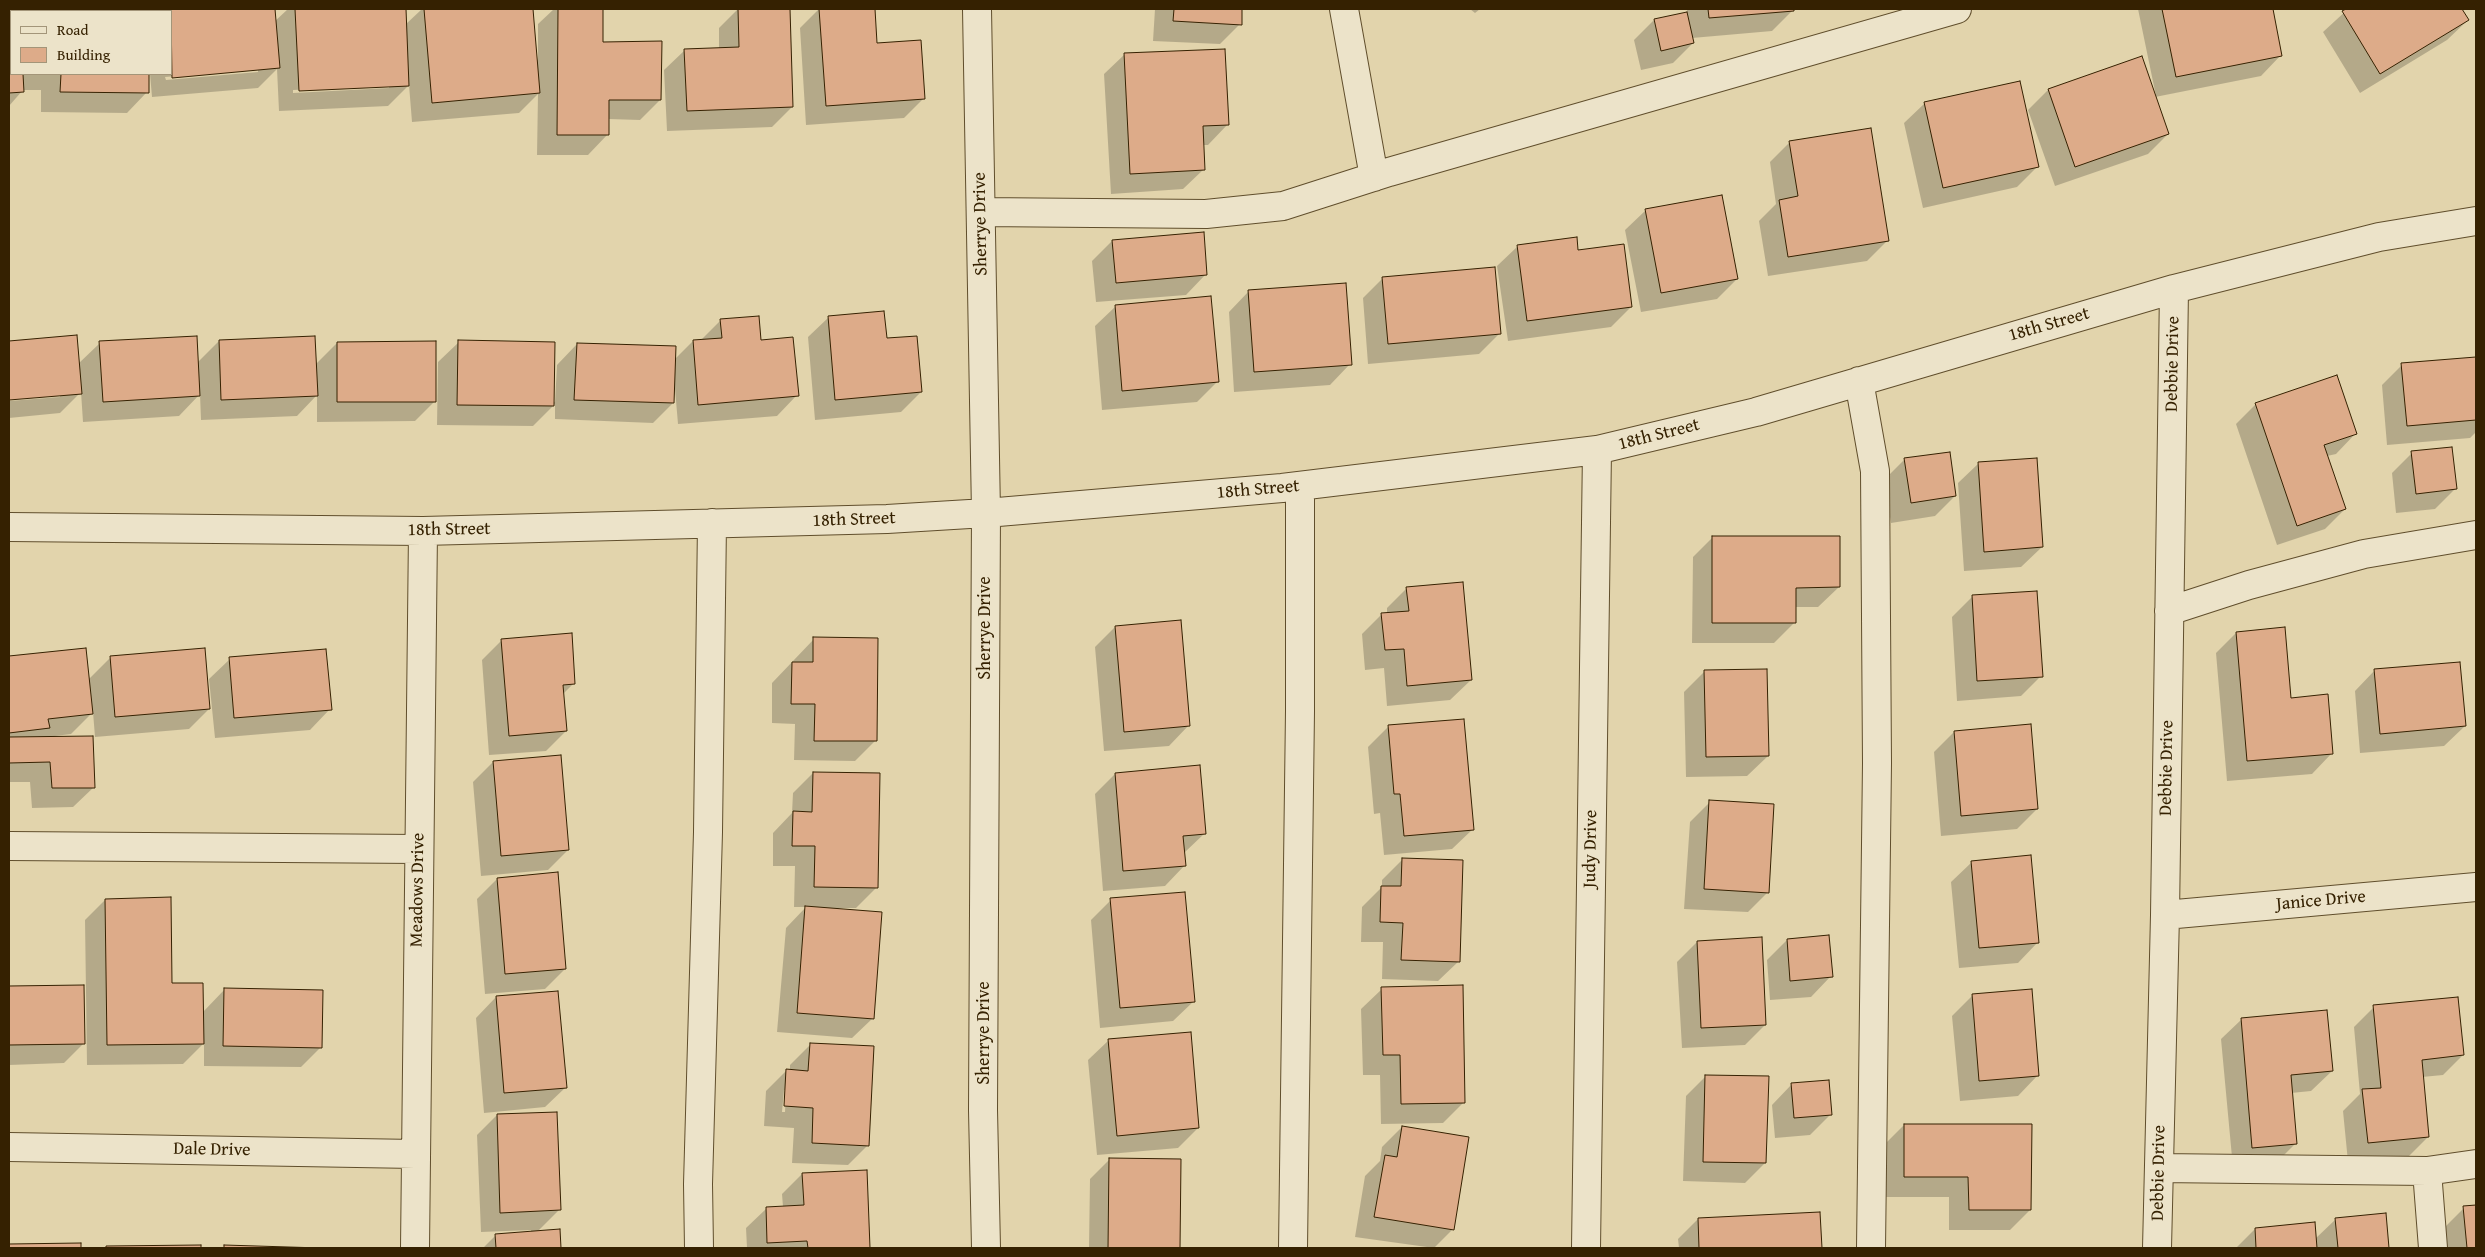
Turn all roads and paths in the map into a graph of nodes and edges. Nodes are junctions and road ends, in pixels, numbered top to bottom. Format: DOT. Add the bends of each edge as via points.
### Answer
graph roads {
  1 [pos="977,9"];
  2 [pos="1344,9"];
  3 [pos="1957,9"];
  4 [pos="1374,177"];
  5 [pos="981,212"];
  6 [pos="2476,221"];
  7 [pos="2174,289"];
  8 [pos="1859,381"];
  9 [pos="1597,450"];
  10 [pos="1300,486"];
  11 [pos="986,513"];
  12 [pos="712,523"];
  13 [pos="9,527"];
  14 [pos="423,531"];
  15 [pos="2476,535"];
  16 [pos="2169,611"];
  17 [pos="9,846"];
  18 [pos="419,849"];
  19 [pos="2476,887"];
  20 [pos="2165,915"];
  21 [pos="9,1147"];
  22 [pos="415,1154"];
  23 [pos="2476,1164"];
  24 [pos="2159,1168"];
  25 [pos="2427,1171"];
  26 [pos="415,1248"];
  27 [pos="699,1248"];
  28 [pos="986,1248"];
  29 [pos="1293,1248"];
  30 [pos="1586,1248"];
  31 [pos="1871,1248"];
  32 [pos="2157,1248"];
  33 [pos="2433,1248"];
  1 -- 5 [label="street, Sherrye Drive"];
  2 -- 4 [label="street"];
  3 -- 4 [label="street"];
  4 -- 5 [label="street" via="1283,206 1206,214"];
  5 -- 11 [label="street, Sherrye Drive"];
  6 -- 7 [label="street, 18th Street" via="2379,237"];
  7 -- 8 [label="street, 18th Street"];
  7 -- 16 [label="street, Debbie Drive"];
  8 -- 9 [label="street, 18th Street" via="1756,412"];
  8 -- 31 [label="street" via="1875,471 1877,763"];
  9 -- 10 [label="street, 18th Street"];
  9 -- 30 [label="street, Judy Drive"];
  10 -- 11 [label="street, 18th Street"];
  10 -- 29 [label="street"];
  11 -- 12 [label="street, 18th Street"];
  11 -- 28 [label="street, Sherrye Drive" via="983,1110"];
  12 -- 14 [label="street, 18th Street"];
  12 -- 27 [label="street"];
  13 -- 14 [label="street, 18th Street"];
  14 -- 18 [label="street, Meadows Drive"];
  15 -- 16 [label="street" via="2364,554"];
  16 -- 20 [label="street, Debbie Drive"];
  17 -- 18 [label="street"];
  18 -- 22 [label="street, Meadows Drive"];
  19 -- 20 [label="street, Janice Drive"];
  20 -- 24 [label="street, Debbie Drive"];
  21 -- 22 [label="street, Dale Drive"];
  22 -- 26 [label="street, Meadows Drive"];
  23 -- 25 [label="street"];
  24 -- 25 [label="street"];
  24 -- 32 [label="street, Debbie Drive"];
  25 -- 33 [label="street"];
}
